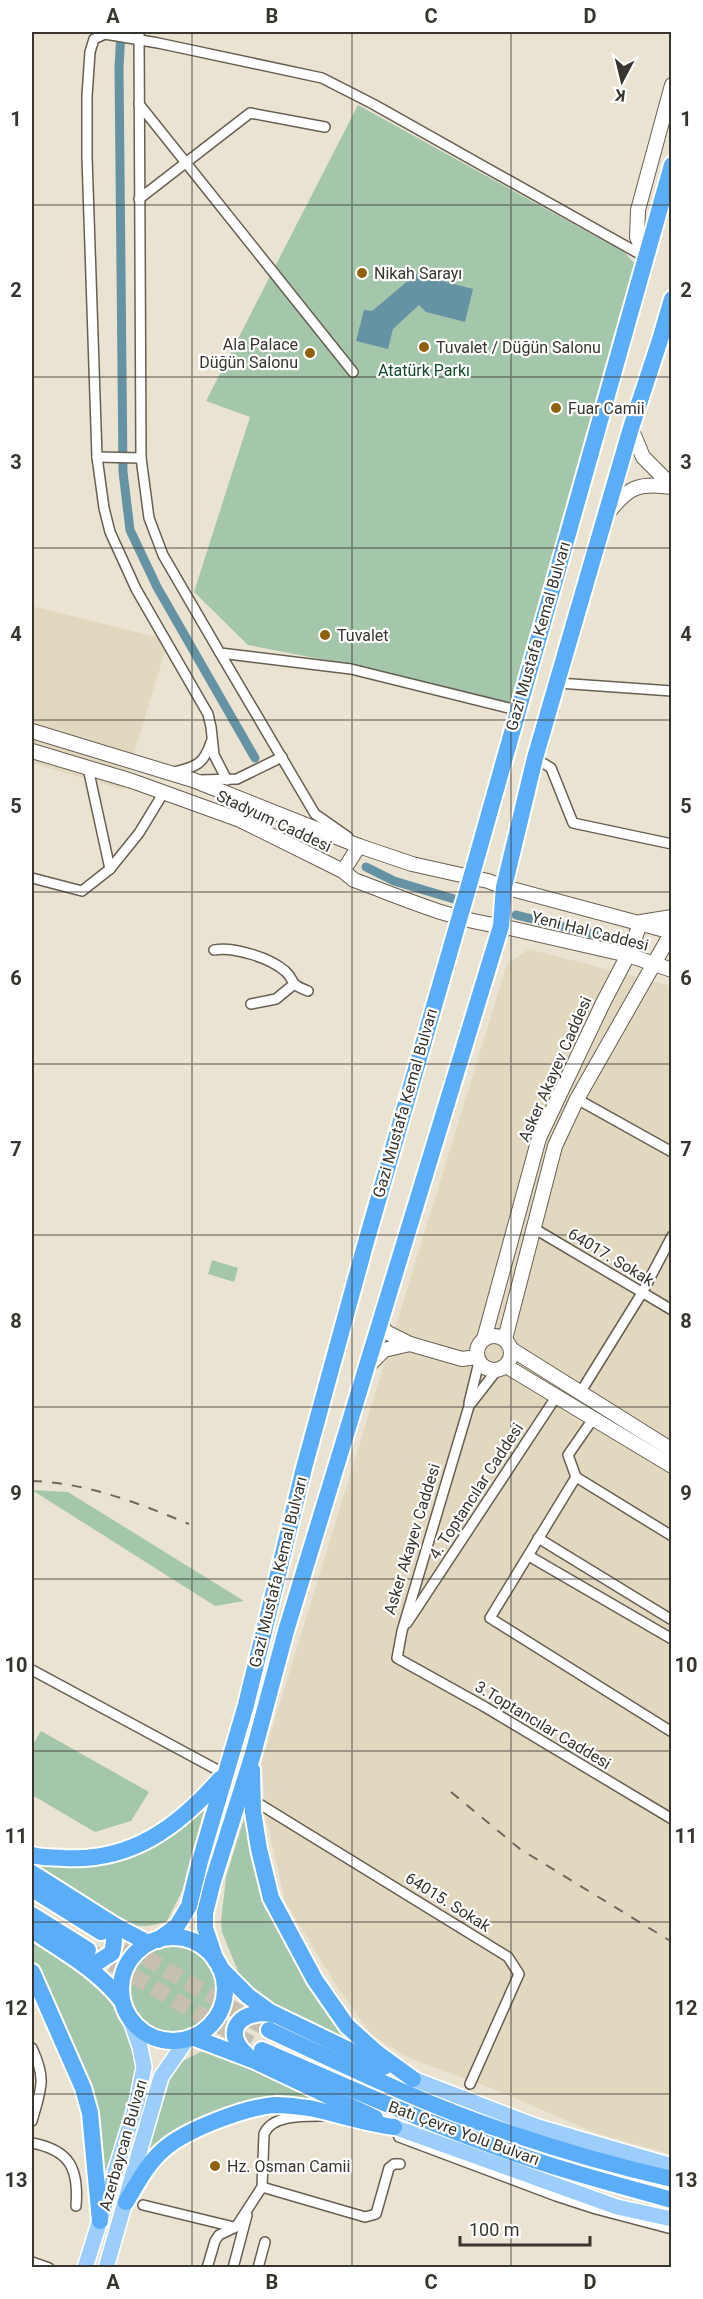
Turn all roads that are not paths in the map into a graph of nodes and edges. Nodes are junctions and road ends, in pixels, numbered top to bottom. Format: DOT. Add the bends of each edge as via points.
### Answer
graph roads {
  1 [pos="136,37"];
  2 [pos="672,85"];
  3 [pos="139,104"];
  4 [pos="325,127"];
  5 [pos="187,162"];
  6 [pos="672,165"];
  7 [pos="139,199"];
  8 [pos="645,257"];
  9 [pos="672,299"];
  10 [pos="672,325"];
  11 [pos="660,340"];
  12 [pos="353,372"];
  13 [pos="631,428"];
  14 [pos="97,457"];
  15 [pos="141,458"];
  16 [pos="672,486"];
  17 [pos="606,514"];
  18 [pos="220,653"];
  19 [pos="558,683"];
  20 [pos="672,691"];
  21 [pos="517,710"];
  22 [pos="32,731"];
  23 [pos="213,737"];
  24 [pos="32,751"];
  25 [pos="282,757"];
  26 [pos="535,759"];
  27 [pos="88,768"];
  28 [pos="170,773"];
  29 [pos="193,780"];
  30 [pos="227,780"];
  31 [pos="164,792"];
  32 [pos="672,844"];
  33 [pos="359,846"];
  34 [pos="110,869"];
  35 [pos="343,871"];
  36 [pos="32,878"];
  37 [pos="471,878"];
  38 [pos="504,887"];
  39 [pos="459,916"];
  40 [pos="672,917"];
  41 [pos="641,922"];
  42 [pos="501,926"];
  43 [pos="672,932"];
  44 [pos="214,950"];
  45 [pos="628,955"];
  46 [pos="654,964"];
  47 [pos="672,970"];
  48 [pos="293,985"];
  49 [pos="309,991"];
  50 [pos="250,1004"];
  51 [pos="577,1099"];
  52 [pos="672,1152"];
  53 [pos="535,1229"];
  54 [pos="672,1236"];
  55 [pos="642,1293"];
  56 [pos="672,1310"];
  57 [pos="380,1322"];
  58 [pos="484,1339"];
  59 [pos="410,1344"];
  60 [pos="508,1344"];
  61 [pos="478,1359"];
  62 [pos="366,1368"];
  63 [pos="501,1368"];
  64 [pos="580,1393"];
  65 [pos="556,1397"];
  66 [pos="469,1406"];
  67 [pos="593,1419"];
  68 [pos="672,1450"];
  69 [pos="672,1466"];
  70 [pos="576,1477"];
  71 [pos="672,1536"];
  72 [pos="537,1538"];
  73 [pos="529,1556"];
  74 [pos="672,1620"];
  75 [pos="402,1631"];
  76 [pos="672,1639"];
  77 [pos="397,1658"];
  78 [pos="32,1670"];
  79 [pos="672,1732"];
  80 [pos="253,1754"];
  81 [pos="225,1774"];
  82 [pos="253,1800"];
  83 [pos="672,1820"];
  84 [pos="32,1855"];
  85 [pos="32,1873"];
  86 [pos="32,1889"];
  87 [pos="32,1915"];
  88 [pos="104,1927"];
  89 [pos="32,1930"];
  90 [pos="153,1942"];
  91 [pos="85,1956"];
  92 [pos="218,1964"];
  93 [pos="32,1972"];
  94 [pos="122,2002"];
  95 [pos="279,2016"];
  96 [pos="130,2018"];
  97 [pos="269,2030"];
  98 [pos="190,2038"];
  99 [pos="32,2048"];
  100 [pos="258,2056"];
  101 [pos="413,2079"];
  102 [pos="470,2084"];
  103 [pos="338,2116"];
  104 [pos="32,2121"];
  105 [pos="394,2127"];
  106 [pos="32,2143"];
  107 [pos="400,2164"];
  108 [pos="672,2166"];
  109 [pos="672,2179"];
  110 [pos="262,2187"];
  111 [pos="672,2200"];
  112 [pos="126,2202"];
  113 [pos="143,2205"];
  114 [pos="76,2206"];
  115 [pos="247,2211"];
  116 [pos="672,2219"];
  117 [pos="100,2221"];
  118 [pos="236,2227"];
  119 [pos="672,2229"];
  120 [pos="265,2242"];
  121 [pos="32,2262"];
  122 [pos="49,2268"];
  123 [pos="85,2268"];
  124 [pos="106,2268"];
  125 [pos="207,2268"];
  126 [pos="233,2268"];
  127 [pos="258,2268"];
  1 -- 3 [label="street"];
  1 -- 8 [label="street" via="322,78"];
  1 -- 14 [label="street" via="105,34 94,39 90,52 87,169"];
  2 -- 8 [label="street" via="638,210 637,237"];
  3 -- 5 [label="street"];
  3 -- 7 [label="street"];
  4 -- 5 [label="street" via="250,113"];
  5 -- 7 [label="street"];
  5 -- 12 [label="street"];
  6 -- 8 [label="highway, Gazi Mustafa Kemal Bulvarı"];
  7 -- 15 [label="street"];
  8 -- 21 [label="highway, Gazi Mustafa Kemal Bulvarı"];
  9 -- 11 [label="highway, Gazi Mustafa Kemal Bulvarı"];
  10 -- 11 [label="street, Gazi Mustafa Kemal Bulvarı"];
  11 -- 13 [label="highway, Gazi Mustafa Kemal Bulvarı"];
  13 -- 16 [label="street" via="643,457"];
  13 -- 17 [label="highway, Gazi Mustafa Kemal Bulvarı"];
  14 -- 15 [label="street"];
  14 -- 23 [label="street" via="104,508 117,548 136,589 208,714"];
  15 -- 18 [label="street" via="149,518 163,555"];
  16 -- 17 [label="street" via="650,484 631,489"];
  17 -- 19 [label="highway, Gazi Mustafa Kemal Bulvarı"];
  18 -- 21 [label="street" via="351,669"];
  18 -- 25 [label="street"];
  19 -- 20 [label="street"];
  19 -- 26 [label="highway, Gazi Mustafa Kemal Bulvarı"];
  21 -- 37 [label="highway, Gazi Mustafa Kemal Bulvarı"];
  22 -- 28 [label="street, Stadyum Caddesi"];
  23 -- 28 [label="street" via="202,761 192,768"];
  23 -- 30 [label="street" via="214,755"];
  24 -- 27 [label="street, Stadyum Caddesi"];
  25 -- 30 [label="street"];
  25 -- 33 [label="street" via="315,814"];
  26 -- 32 [label="street" via="551,768 573,824"];
  26 -- 38 [label="highway, Gazi Mustafa Kemal Bulvarı"];
  27 -- 31 [label="street, Stadyum Caddesi"];
  27 -- 34 [label="street"];
  28 -- 29 [label="street, Stadyum Caddesi"];
  29 -- 30 [label="street"];
  29 -- 33 [label="street, Stadyum Caddesi"];
  31 -- 34 [label="street" via="140,833"];
  31 -- 35 [label="street, Stadyum Caddesi" via="240,820"];
  33 -- 35 [label="street"];
  33 -- 37 [label="street, Stadyum Caddesi"];
  34 -- 36 [label="street" via="82,891"];
  35 -- 39 [label="street, Stadyum Caddesi" via="354,880"];
  37 -- 38 [label="street, Stadyum Caddesi"];
  37 -- 39 [label="highway, Gazi Mustafa Kemal Bulvarı"];
  38 -- 41 [label="street, Yeni Hal Caddesi"];
  38 -- 42 [label="highway, Gazi Mustafa Kemal Bulvarı"];
  39 -- 42 [label="street, Stadyum Caddesi"];
  39 -- 81 [label="highway, Gazi Mustafa Kemal Bulvarı" via="304,1468 246,1705"];
  40 -- 41 [label="street"];
  41 -- 43 [label="street, Yeni Hal Caddesi"];
  41 -- 45 [label="street, Asker Akayev Caddesi"];
  42 -- 45 [label="street, Yeni Hal Caddesi"];
  42 -- 57 [label="highway, Gazi Mustafa Kemal Bulvarı"];
  43 -- 46 [label="street, Asker Akayev Caddesi"];
  44 -- 48 [label="street" via="231,948 261,958 285,971"];
  45 -- 46 [label="street, Yeni Hal Caddesi"];
  45 -- 58 [label="street, Asker Akayev Caddesi" via="539,1138"];
  46 -- 47 [label="street, Yeni Hal Caddesi"];
  46 -- 51 [label="street, Asker Akayev Caddesi"];
  48 -- 49 [label="street"];
  48 -- 50 [label="street" via="276,999"];
  51 -- 52 [label="street"];
  51 -- 53 [label="street, Asker Akayev Caddesi" via="555,1146"];
  53 -- 55 [label="street, 64017. Sokak"];
  53 -- 60 [label="street, Asker Akayev Caddesi"];
  54 -- 55 [label="street"];
  55 -- 56 [label="street, 64017. Sokak"];
  55 -- 64 [label="street"];
  57 -- 59 [label="street" via="386,1332"];
  57 -- 62 [label="highway, Gazi Mustafa Kemal Bulvarı"];
  58 -- 60 [label="street" via="496,1335"];
  58 -- 61 [label="street, Asker Akayev Caddesi" via="478,1347"];
  59 -- 61 [label="street" via="462,1359"];
  59 -- 62 [label="street" via="384,1350"];
  60 -- 63 [label="street, Asker Akayev Caddesi" via="511,1358"];
  60 -- 64 [label="street"];
  61 -- 63 [label="street" via="487,1368"];
  61 -- 66 [label="street"];
  62 -- 80 [label="highway, Gazi Mustafa Kemal Bulvarı"];
  63 -- 65 [label="street"];
  63 -- 66 [label="street, Asker Akayev Caddesi"];
  64 -- 68 [label="street"];
  65 -- 67 [label="street"];
  65 -- 75 [label="street, 4. Toptancılar Caddesi"];
  66 -- 75 [label="street, Asker Akayev Caddesi"];
  67 -- 69 [label="street"];
  67 -- 70 [label="street" via="568,1455"];
  70 -- 71 [label="street"];
  70 -- 72 [label="street"];
  72 -- 73 [label="street"];
  72 -- 74 [label="street"];
  73 -- 76 [label="street"];
  73 -- 79 [label="street" via="490,1618"];
  75 -- 77 [label="street, Asker Akayev Caddesi"];
  77 -- 83 [label="street, 3.Toptancılar Caddesi"];
  78 -- 81 [label="street"];
  80 -- 82 [label="highway"];
  80 -- 92 [label="highway, Gazi Mustafa Kemal Bulvarı" via="205,1913 205,1928"];
  81 -- 84 [label="highway" via="198,1805 148,1841 106,1855 75,1859"];
  81 -- 90 [label="highway, Gazi Mustafa Kemal Bulvarı" via="189,1906 177,1926"];
  82 -- 101 [label="highway" via="271,1898 315,1980 347,2026"];
  82 -- 102 [label="street, 64015. Sokak" via="508,1957 519,1974"];
  85 -- 88 [label="highway"];
  86 -- 88 [label="highway"];
  87 -- 91 [label="highway"];
  88 -- 90 [label="highway"];
  88 -- 91 [label="highway" via="112,1928 111,1953 98,1962"];
  89 -- 91 [label="highway"];
  90 -- 92 [label="highway" via="185,1939 205,1948"];
  90 -- 94 [label="highway" via="135,1954 124,1970"];
  91 -- 94 [label="highway"];
  92 -- 95 [label="highway, Batı Çevre Yolu Bulvarı" via="248,1996"];
  92 -- 98 [label="highway" via="225,1990 220,2009 209,2026"];
  93 -- 117 [label="highway" via="83,2088 90,2114"];
  94 -- 96 [label="highway"];
  95 -- 100 [label="highway" via="264,2012 242,2019 237,2025 236,2043"];
  95 -- 101 [label="highway, Batı Çevre Yolu Bulvarı"];
  96 -- 98 [label="highway" via="143,2032 160,2039"];
  96 -- 117 [label="main road" via="144,2067"];
  97 -- 109 [label="highway, Batı Çevre Yolu Bulvarı" via="504,2131 579,2156"];
  98 -- 100 [label="highway, Batı Çevre Yolu Bulvarı"];
  98 -- 112 [label="main road, Azerbaycan Bulvarı" via="161,2077"];
  99 -- 104 [label="street" via="42,2084"];
  100 -- 105 [label="highway, Batı Çevre Yolu Bulvarı"];
  100 -- 111 [label="highway, Batı Çevre Yolu Bulvarı" via="491,2145"];
  101 -- 108 [label="main road" via="538,2127"];
  103 -- 105 [label="highway"];
  103 -- 110 [label="street" via="293,2118 267,2126"];
  103 -- 112 [label="highway" via="277,2105 197,2129 162,2151"];
  105 -- 116 [label="main road" via="617,2206"];
  105 -- 119 [label="street" via="399,2137 523,2184"];
  106 -- 114 [label="street" via="67,2158 76,2177"];
  107 -- 110 [label="street" via="389,2168 375,2214 365,2217"];
  110 -- 115 [label="street"];
  112 -- 124 [label="main road, Azerbaycan Bulvarı"];
  113 -- 118 [label="street"];
  115 -- 118 [label="street"];
  115 -- 126 [label="street"];
  117 -- 123 [label="main road"];
  118 -- 125 [label="street" via="219,2235"];
  120 -- 127 [label="street"];
  121 -- 122 [label="street"];
}
